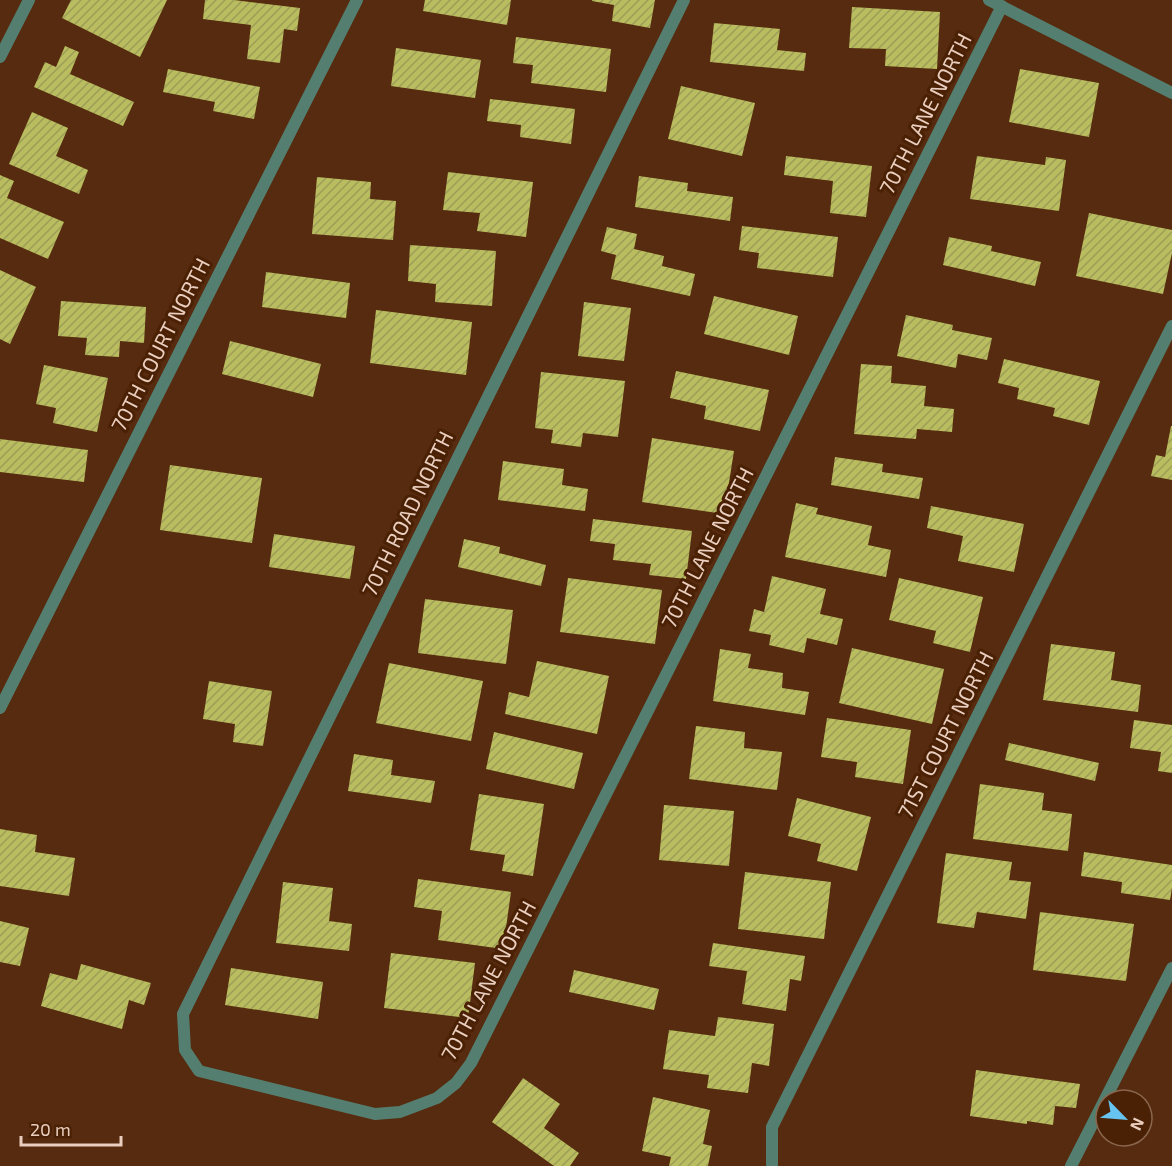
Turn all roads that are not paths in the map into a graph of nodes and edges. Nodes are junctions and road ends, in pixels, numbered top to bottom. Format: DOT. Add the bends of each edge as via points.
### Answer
graph roads {
  1 [pos="28,0"];
  2 [pos="357,0"];
  3 [pos="684,0"];
  4 [pos="989,0"];
  5 [pos="1002,6"];
  6 [pos="0,57"];
  7 [pos="1172,93"];
  8 [pos="1172,326"];
  9 [pos="0,708"];
  10 [pos="1172,968"];
  11 [pos="437,1098"];
  12 [pos="772,1165"];
  13 [pos="1071,1166"];
  1 -- 6 [label="street"];
  2 -- 9 [label="street, 70TH COURT NORTH"];
  3 -- 11 [label="street, 70TH ROAD NORTH" via="183,1014 185,1050 199,1071 375,1114 400,1112"];
  4 -- 5 [label="street"];
  5 -- 7 [label="street"];
  5 -- 11 [label="street, 70TH LANE NORTH" via="471,1063 456,1083"];
  8 -- 12 [label="street, 71ST COURT NORTH" via="772,1127"];
  10 -- 13 [label="street"];
}
